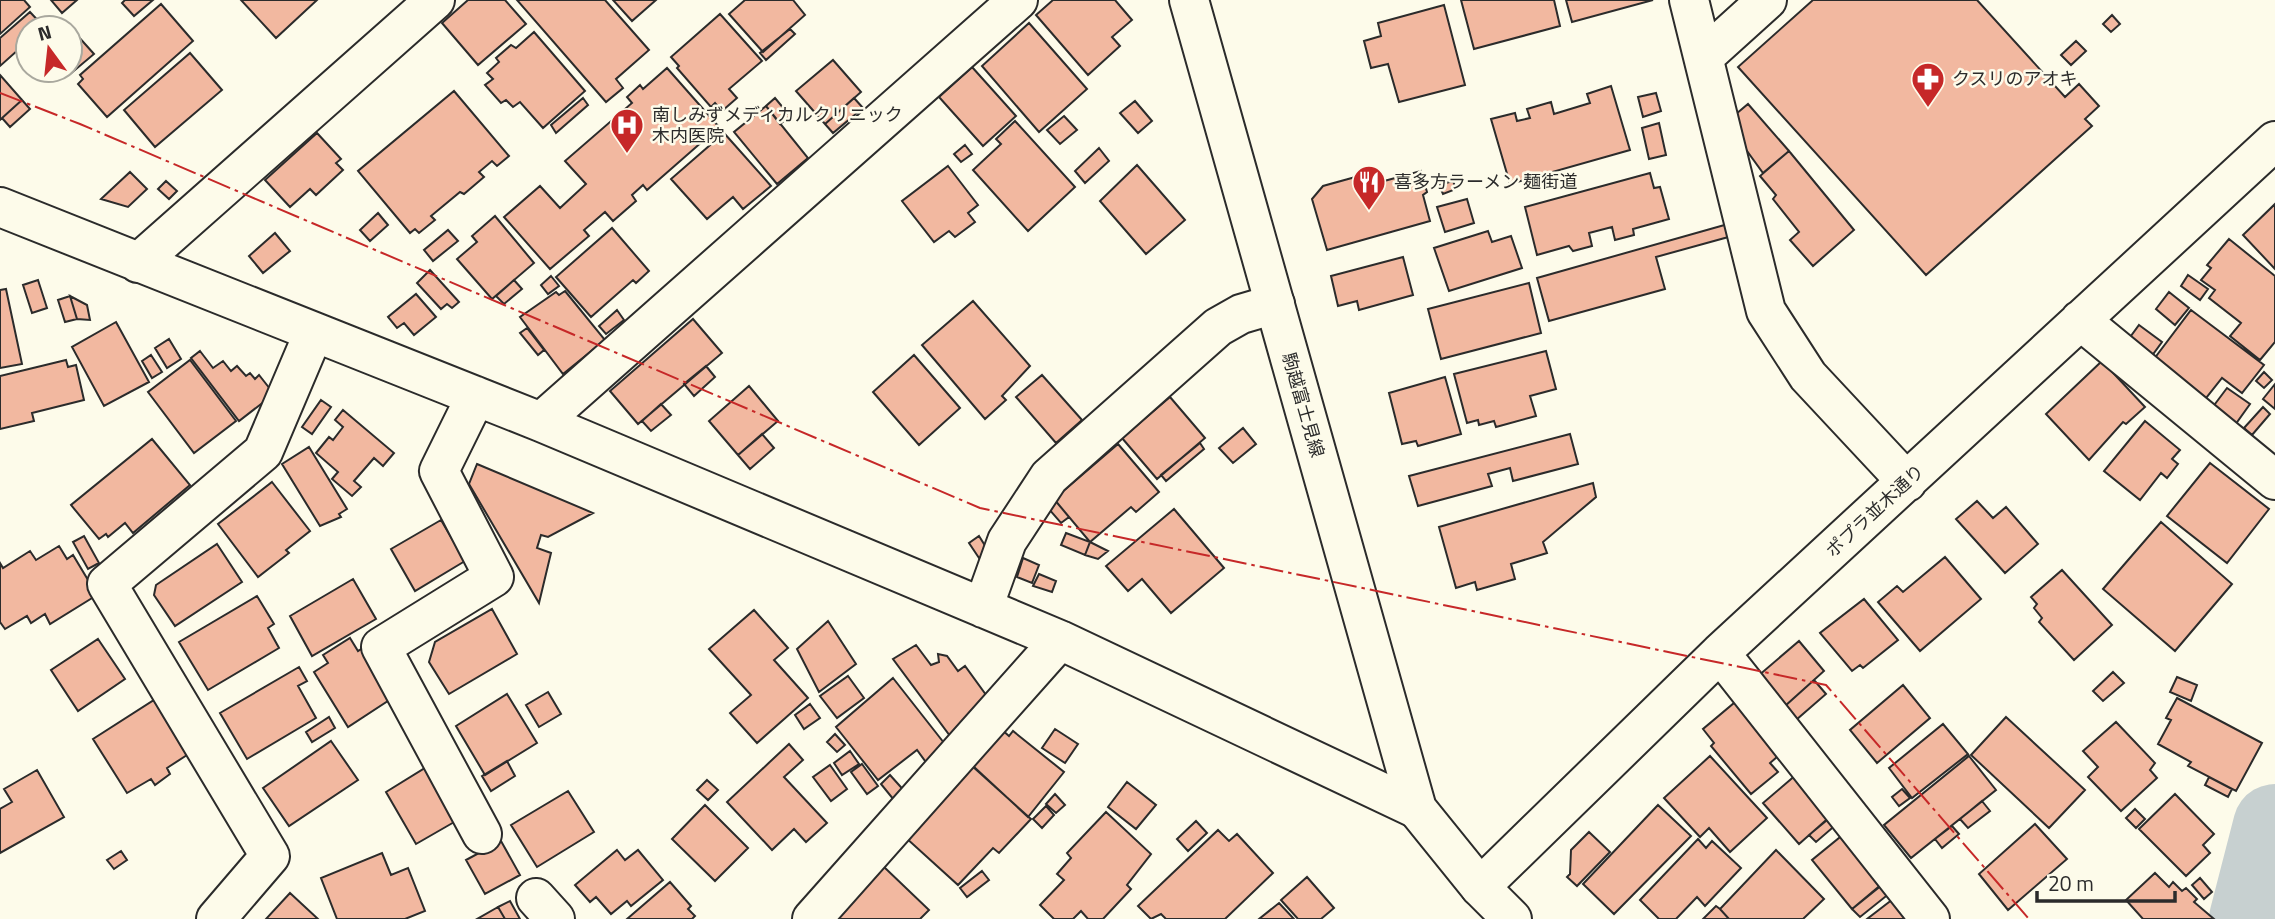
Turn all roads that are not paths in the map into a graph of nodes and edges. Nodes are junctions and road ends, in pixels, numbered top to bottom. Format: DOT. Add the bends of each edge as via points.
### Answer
graph roads {
  1 [pos="435,0"];
  2 [pos="1018,0"];
  3 [pos="1189,0"];
  4 [pos="1689,0"];
  5 [pos="1767,0"];
  6 [pos="1705,56"];
  7 [pos="2275,141"];
  8 [pos="0,207"];
  9 [pos="138,263"];
  10 [pos="1275,304"];
  11 [pos="2080,320"];
  12 [pos="314,332"];
  13 [pos="476,396"];
  14 [pos="541,422"];
  15 [pos="2275,480"];
  16 [pos="1907,482"];
  17 [pos="983,608"];
  18 [pos="1060,640"];
  19 [pos="1720,653"];
  20 [pos="1417,809"];
  21 [pos="482,834"];
  22 [pos="1480,887"];
  23 [pos="216,919"];
  24 [pos="812,919"];
  25 [pos="1512,919"];
  26 [pos="1930,919"];
  1 -- 9 [label="street"];
  2 -- 14 [label="street"];
  3 -- 10 [label="street, 駒越富士見線"];
  4 -- 6 [label="street"];
  5 -- 6 [label="street"];
  6 -- 16 [label="street" via="1766,312 1808,376"];
  7 -- 11 [label="street, ポプラ並木通り"];
  8 -- 9 [label="street"];
  9 -- 12 [label="street"];
  10 -- 17 [label="street" via="1218,327 1049,477 1007,541"];
  10 -- 20 [label="street, 駒越富士見線"];
  11 -- 15 [label="street"];
  11 -- 16 [label="street, ポプラ並木通り"];
  12 -- 13 [label="street"];
  12 -- 23 [label="street" via="263,452 107,584 270,856"];
  13 -- 14 [label="street"];
  13 -- 21 [label="street" via="439,471 494,577 381,647"];
  14 -- 17 [label="street"];
  16 -- 19 [label="street, ポプラ並木通り"];
  17 -- 18 [label="street"];
  18 -- 20 [label="street"];
  18 -- 24 [label="street"];
  19 -- 22 [label="street, ポプラ並木通り"];
  19 -- 26 [label="street"];
  20 -- 22 [label="street"];
  22 -- 25 [label="street"];
}
